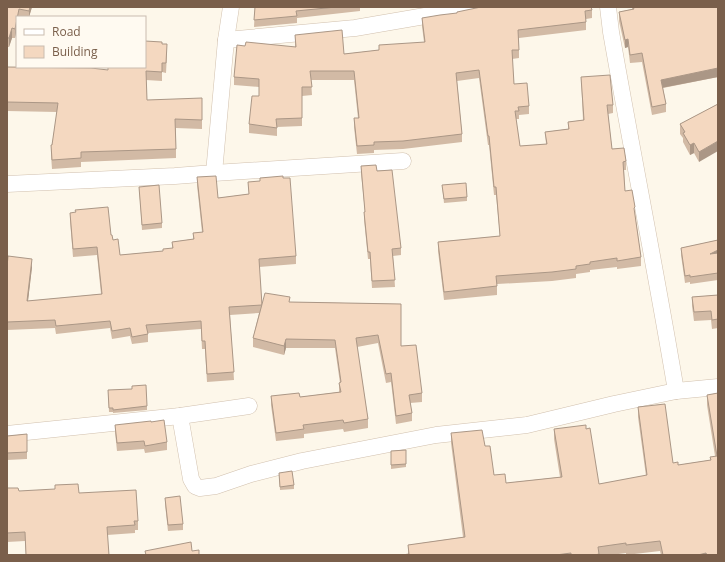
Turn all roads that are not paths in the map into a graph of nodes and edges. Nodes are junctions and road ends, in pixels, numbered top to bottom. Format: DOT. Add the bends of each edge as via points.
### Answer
graph roads {
  1 [pos="231,7"];
  2 [pos="477,7"];
  3 [pos="608,7"];
  4 [pos="226,40"];
  5 [pos="403,161"];
  6 [pos="214,173"];
  7 [pos="7,184"];
  8 [pos="718,387"];
  9 [pos="676,391"];
  10 [pos="249,406"];
  11 [pos="180,416"];
  12 [pos="7,434"];
  1 -- 4 [label="street"];
  2 -- 4 [label="street" via="355,28"];
  3 -- 9 [label="street"];
  4 -- 6 [label="street"];
  5 -- 6 [label="street"];
  6 -- 7 [label="street"];
  8 -- 9 [label="street"];
  9 -- 11 [label="street" via="527,425 436,435 302,461 216,486 200,488 195,486 191,479"];
  10 -- 11 [label="street"];
  11 -- 12 [label="street"];
}
